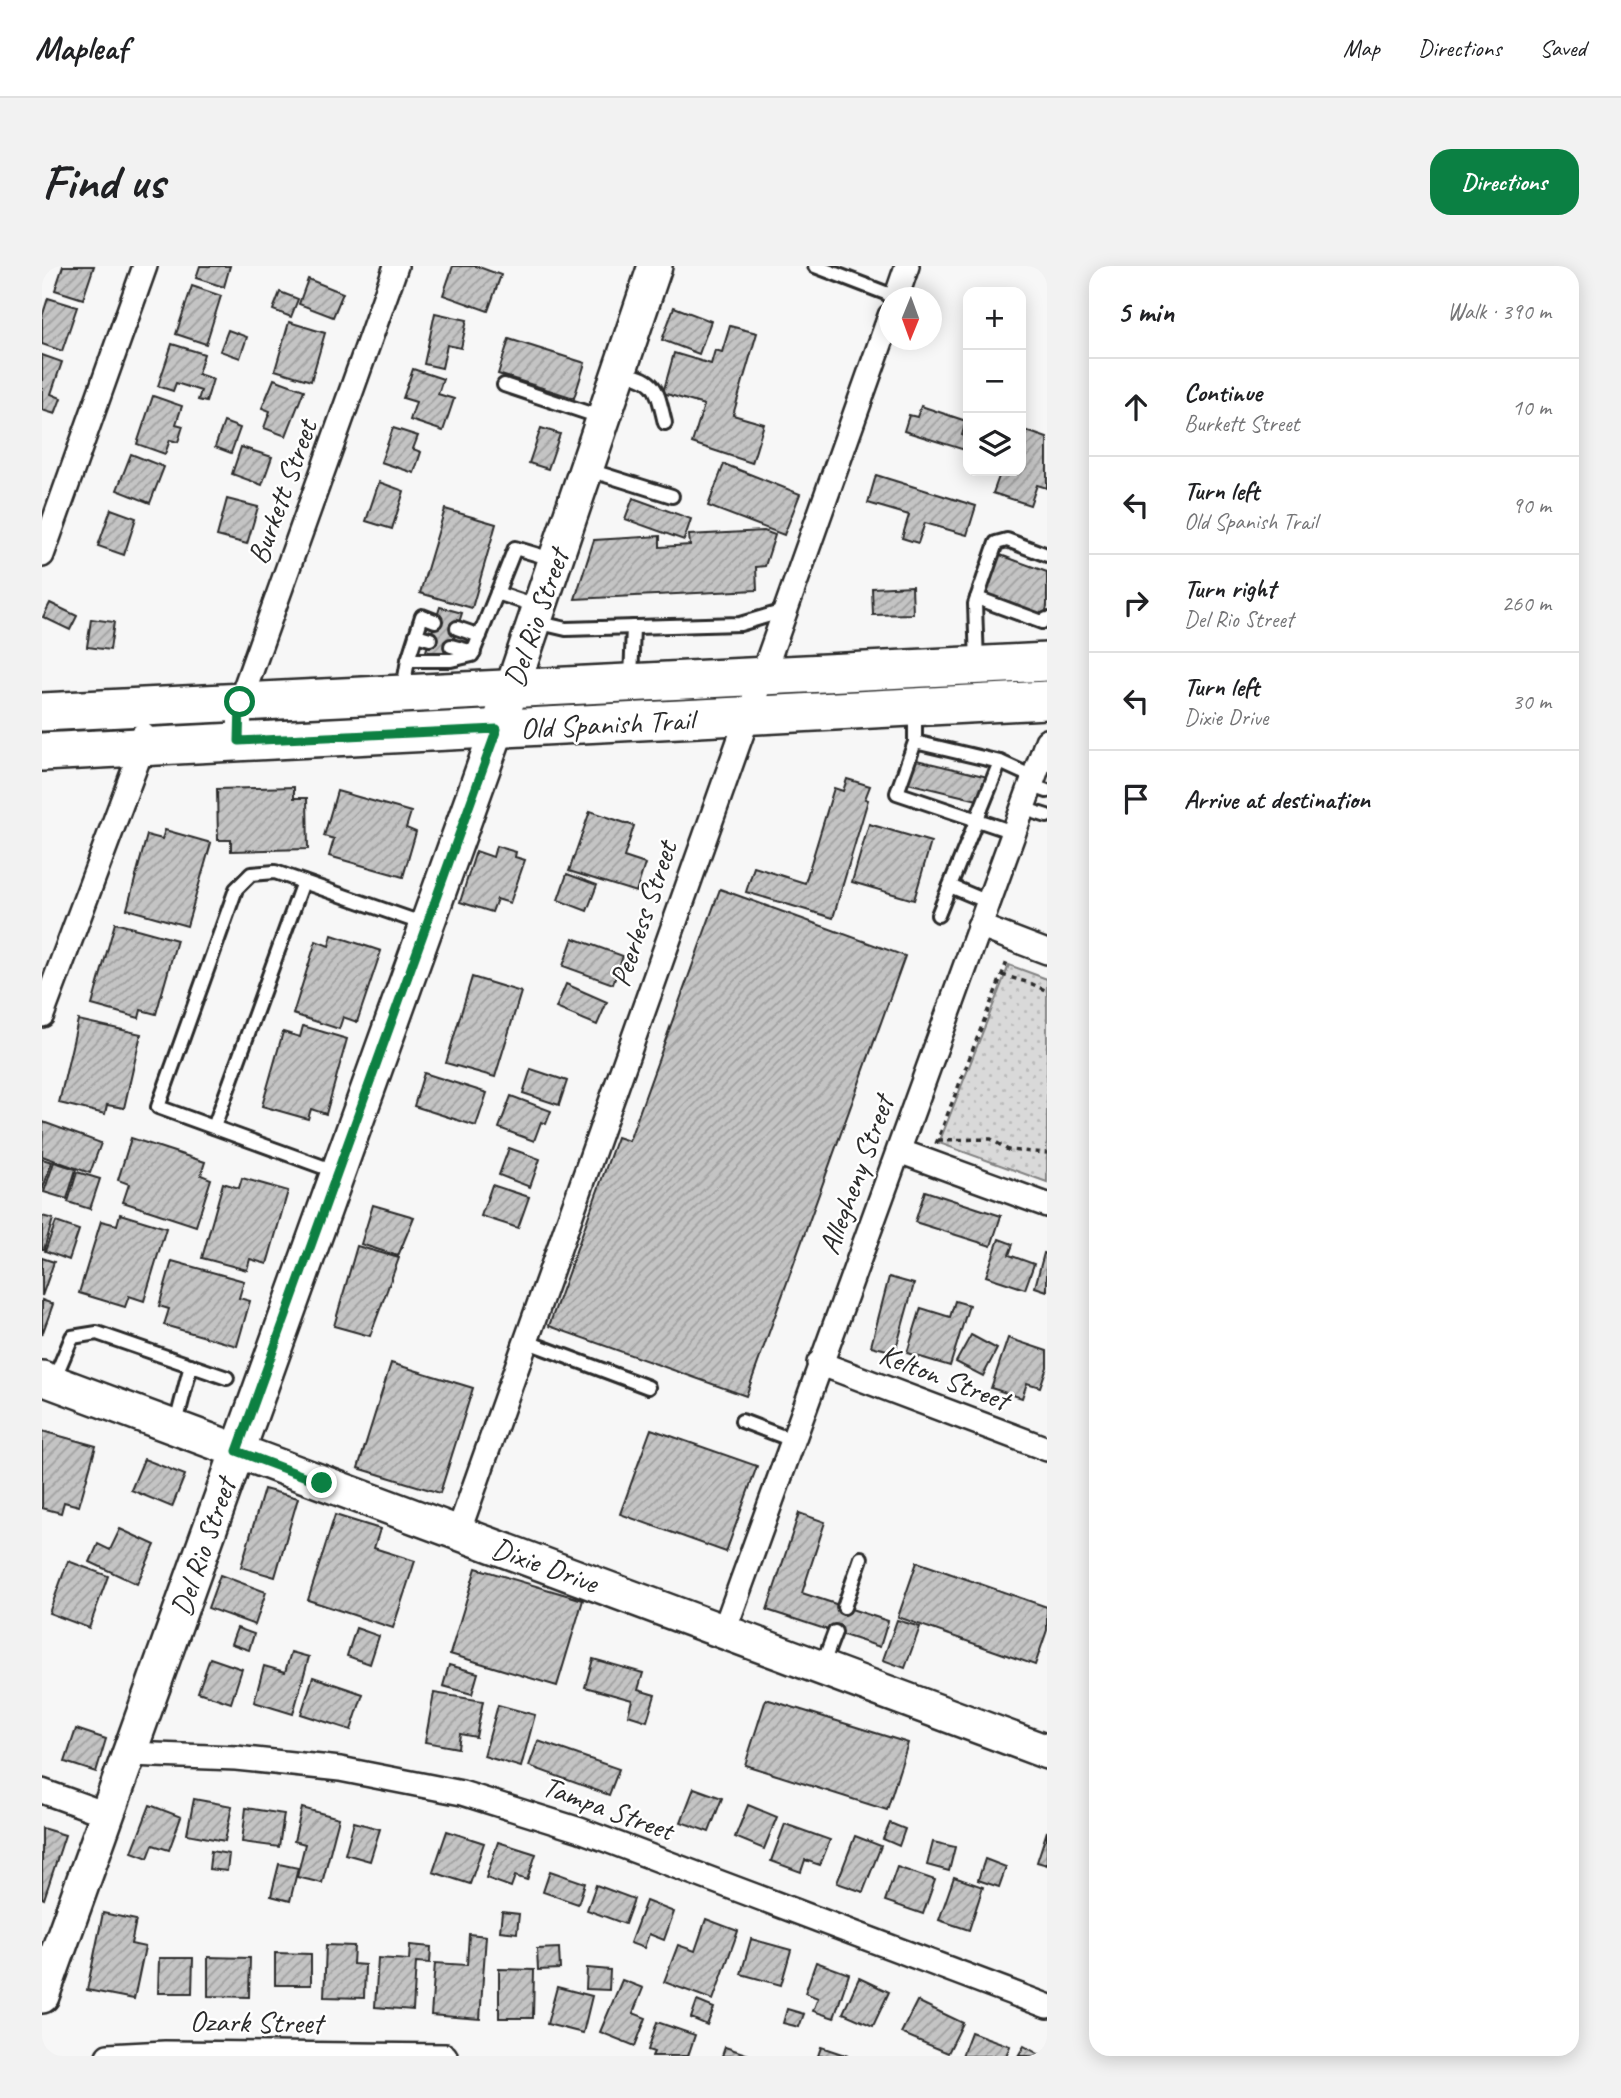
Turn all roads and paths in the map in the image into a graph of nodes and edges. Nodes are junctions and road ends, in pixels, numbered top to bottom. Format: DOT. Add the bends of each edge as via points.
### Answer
graph roads {
  1 [pos="145,266"];
  2 [pos="396,266"];
  3 [pos="655,266"];
  4 [pos="815,266"];
  5 [pos="907,266"];
  6 [pos="900,287"];
  7 [pos="879,290"];
  8 [pos="879,347"];
  9 [pos="619,372"];
  10 [pos="504,385"];
  11 [pos="603,418"];
  12 [pos="665,423"];
  13 [pos="586,469"];
  14 [pos="672,496"];
  15 [pos="42,555"];
  16 [pos="1047,555"];
  17 [pos="555,560"];
  18 [pos="497,593"];
  19 [pos="977,598"];
  20 [pos="785,611"];
  21 [pos="537,614"];
  22 [pos="1047,619"];
  23 [pos="435,621"];
  24 [pos="633,627"];
  25 [pos="457,628"];
  26 [pos="416,635"];
  27 [pos="480,636"];
  28 [pos="430,639"];
  29 [pos="451,646"];
  30 [pos="474,652"];
  31 [pos="1047,662"];
  32 [pos="977,666"];
  33 [pos="455,675"];
  34 [pos="761,676"];
  35 [pos="405,677"];
  36 [pos="631,682"];
  37 [pos="512,688"];
  38 [pos="1047,700"];
  39 [pos="240,702"];
  40 [pos="144,707"];
  41 [pos="42,712"];
  42 [pos="746,718"];
  43 [pos="915,725"];
  44 [pos="497,729"];
  45 [pos="239,741"];
  46 [pos="1047,741"];
  47 [pos="143,746"];
  48 [pos="42,752"];
  49 [pos="1000,762"];
  50 [pos="1037,784"];
  51 [pos="1022,808"];
  52 [pos="1047,816"];
  53 [pos="977,820"];
  54 [pos="1013,832"];
  55 [pos="303,882"];
  56 [pos="950,886"];
  57 [pos="988,902"];
  58 [pos="938,915"];
  59 [pos="416,922"];
  60 [pos="979,926"];
  61 [pos="1015,940"];
  62 [pos="1047,953"];
  63 [pos="1002,975"];
  64 [pos="1047,992"];
  65 [pos="42,1015"];
  66 [pos="214,1127"];
  67 [pos="938,1140"];
  68 [pos="899,1151"];
  69 [pos="1047,1153"];
  70 [pos="929,1162"];
  71 [pos="337,1172"];
  72 [pos="1047,1205"];
  73 [pos="525,1341"];
  74 [pos="819,1363"];
  75 [pos="191,1365"];
  76 [pos="227,1378"];
  77 [pos="48,1380"];
  78 [pos="648,1387"];
  79 [pos="742,1421"];
  80 [pos="175,1428"];
  81 [pos="792,1440"];
  82 [pos="1047,1450"];
  83 [pos="237,1451"];
  84 [pos="458,1533"];
  85 [pos="861,1558"];
  86 [pos="844,1607"];
  87 [pos="724,1632"];
  88 [pos="835,1632"];
  89 [pos="822,1667"];
  90 [pos="1047,1752"];
  91 [pos="129,1754"];
  92 [pos="42,1791"];
  93 [pos="106,1814"];
  94 [pos="42,1996"];
  95 [pos="1047,2006"];
  96 [pos="108,2056"];
  97 [pos="445,2056"];
  1 -- 15 [label="street"];
  2 -- 39 [label="street, Burkett Street"];
  3 -- 9 [label="street, Del Rio Street"];
  4 -- 7 [label="lane"];
  5 -- 6 [label="street"];
  8 -- 20 [label="street, Peerless Street"];
  9 -- 11 [label="street, Del Rio Street"];
  9 -- 12 [label="lane" via="643,377 656,387"];
  10 -- 11 [label="lane"];
  11 -- 13 [label="street, Del Rio Street"];
  13 -- 14 [label="lane"];
  13 -- 17 [label="street, Del Rio Street"];
  16 -- 19 [label="lane" via="1007,540 996,543"];
  17 -- 18 [label="lane" via="516,548"];
  17 -- 21 [label="street, Del Rio Street"];
  18 -- 21 [label="lane"];
  18 -- 27 [label="lane"];
  19 -- 22 [label="lane" via="1042,622"];
  19 -- 32 [label="lane"];
  20 -- 24 [label="lane" via="740,624"];
  20 -- 34 [label="street, Peerless Street"];
  21 -- 24 [label="lane" via="566,629"];
  21 -- 37 [label="street, Del Rio Street"];
  23 -- 26 [label="lane" via="422,616"];
  24 -- 36 [label="lane"];
  25 -- 27 [label="lane"];
  26 -- 28 [label="lane"];
  26 -- 35 [label="lane"];
  27 -- 30 [label="lane"];
  29 -- 30 [label="lane"];
  30 -- 33 [label="lane"];
  31 -- 32 [label="main road, Old Spanish Trail"];
  32 -- 34 [label="main road, Old Spanish Trail"];
  33 -- 35 [label="main road, Old Spanish Trail"];
  33 -- 37 [label="main road, Old Spanish Trail"];
  34 -- 36 [label="main road, Old Spanish Trail"];
  34 -- 42 [label="street, Peerless Street"];
  35 -- 39 [label="main road, Old Spanish Trail"];
  36 -- 37 [label="main road, Old Spanish Trail"];
  37 -- 44 [label="street, Del Rio Street"];
  38 -- 43 [label="main road, Old Spanish Trail"];
  39 -- 40 [label="main road, Old Spanish Trail"];
  39 -- 45 [label="street, Burkett Street"];
  40 -- 41 [label="main road, Old Spanish Trail"];
  40 -- 47 [label="street"];
  42 -- 43 [label="main road, Old Spanish Trail"];
  42 -- 44 [label="main road, Old Spanish Trail"];
  42 -- 73 [label="street, Peerless Street"];
  43 -- 49 [label="lane"];
  43 -- 53 [label="lane" via="897,793"];
  44 -- 45 [label="main road, Old Spanish Trail"];
  44 -- 59 [label="street, Del Rio Street"];
  45 -- 47 [label="main road, Old Spanish Trail"];
  46 -- 50 [label="street, Allegheny Street"];
  47 -- 48 [label="main road, Old Spanish Trail"];
  47 -- 65 [label="street"];
  49 -- 50 [label="lane"];
  49 -- 53 [label="lane"];
  50 -- 51 [label="street, Allegheny Street"];
  51 -- 52 [label="lane"];
  51 -- 54 [label="street, Allegheny Street"];
  53 -- 54 [label="lane"];
  53 -- 56 [label="lane"];
  54 -- 57 [label="street, Allegheny Street"];
  55 -- 59 [label="lane"];
  55 -- 66 [label="lane"];
  55 -- 66 [label="lane" via="261,871 236,889 158,1107"];
  56 -- 57 [label="lane"];
  56 -- 58 [label="lane"];
  57 -- 60 [label="street, Allegheny Street"];
  59 -- 71 [label="street, Del Rio Street"];
  60 -- 61 [label="street"];
  60 -- 68 [label="street, Allegheny Street"];
  61 -- 62 [label="street"];
  61 -- 63 [label="path"];
  63 -- 64 [label="path"];
  63 -- 67 [label="path"];
  66 -- 71 [label="lane"];
  67 -- 69 [label="path" via="991,1139 1008,1150"];
  67 -- 70 [label="path"];
  68 -- 70 [label="street"];
  68 -- 74 [label="street, Allegheny Street"];
  70 -- 72 [label="street"];
  71 -- 83 [label="street, Del Rio Street"];
  73 -- 78 [label="lane"];
  73 -- 84 [label="street, Peerless Street"];
  74 -- 81 [label="street, Allegheny Street"];
  74 -- 82 [label="street, Kelton Street"];
  75 -- 76 [label="lane"];
  75 -- 77 [label="lane" via="86,1333 72,1337"];
  75 -- 80 [label="lane"];
  77 -- 80 [label="street, Dixie Drive"];
  79 -- 81 [label="lane"];
  80 -- 83 [label="street, Dixie Drive"];
  81 -- 87 [label="street, Allegheny Street"];
  83 -- 84 [label="street, Dixie Drive"];
  83 -- 91 [label="street, Del Rio Street"];
  84 -- 87 [label="street, Dixie Drive"];
  85 -- 86 [label="lane"];
  87 -- 89 [label="street, Dixie Drive"];
  88 -- 89 [label="lane"];
  89 -- 90 [label="street, Dixie Drive"];
  91 -- 93 [label="street, Del Rio Street"];
  91 -- 95 [label="street, Tampa Street" via="236,1758 340,1769 462,1793 580,1830"];
  92 -- 93 [label="street"];
  93 -- 94 [label="street, Del Rio Street"];
  96 -- 97 [label="street, Ozark Street"];
}
